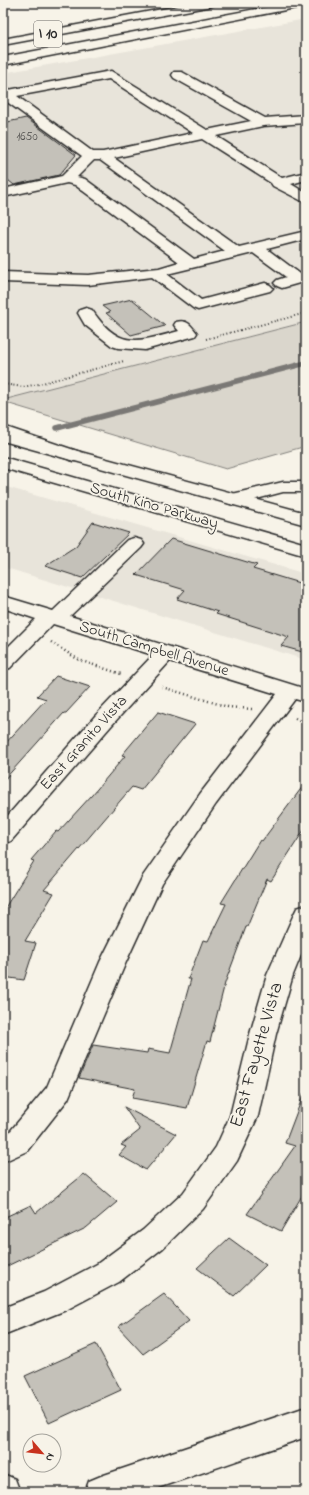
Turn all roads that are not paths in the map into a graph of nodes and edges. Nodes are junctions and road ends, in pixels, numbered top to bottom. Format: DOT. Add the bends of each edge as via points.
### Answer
graph roads {
  1 [pos="167,3"];
  2 [pos="212,3"];
  3 [pos="276,3"];
  4 [pos="305,3"];
  5 [pos="55,21"];
  6 [pos="3,42"];
  7 [pos="3,48"];
  8 [pos="3,61"];
  9 [pos="178,75"];
  10 [pos="4,94"];
  11 [pos="306,119"];
  12 [pos="263,122"];
  13 [pos="203,135"];
  14 [pos="97,156"];
  15 [pos="306,176"];
  16 [pos="67,179"];
  17 [pos="278,183"];
  18 [pos="3,193"];
  19 [pos="306,199"];
  20 [pos="306,235"];
  21 [pos="256,248"];
  22 [pos="237,253"];
  23 [pos="191,264"];
  24 [pos="156,273"];
  25 [pos="3,277"];
  26 [pos="104,278"];
  27 [pos="282,283"];
  28 [pos="265,288"];
  29 [pos="110,292"];
  30 [pos="86,313"];
  31 [pos="182,325"];
  32 [pos="3,431"];
  33 [pos="3,436"];
  34 [pos="74,456"];
  35 [pos="3,462"];
  36 [pos="306,487"];
  37 [pos="234,499"];
  38 [pos="306,519"];
  39 [pos="211,522"];
  40 [pos="134,544"];
  41 [pos="306,550"];
  42 [pos="3,602"];
  43 [pos="53,617"];
  44 [pos="166,653"];
  45 [pos="3,664"];
  46 [pos="298,693"];
  47 [pos="3,836"];
  48 [pos="306,914"];
  49 [pos="3,1151"];
  50 [pos="3,1322"];
  51 [pos="306,1422"];
  52 [pos="101,1492"];
  1 -- 5 [label="main road"];
  2 -- 6 [label="main road, I 10"];
  3 -- 7 [label="main road, I 10"];
  4 -- 8 [label="main road"];
  9 -- 12 [label="main road"];
  10 -- 13 [label="main road" via="111,75"];
  10 -- 14 [label="main road"];
  11 -- 12 [label="main road"];
  12 -- 13 [label="main road"];
  13 -- 14 [label="main road"];
  13 -- 17 [label="main road"];
  14 -- 16 [label="main road"];
  14 -- 22 [label="main road"];
  15 -- 17 [label="main road"];
  16 -- 18 [label="main road"];
  16 -- 23 [label="main road" via="80,182"];
  17 -- 19 [label="main road"];
  20 -- 21 [label="main road"];
  21 -- 22 [label="main road"];
  21 -- 27 [label="main road" via="298,279"];
  22 -- 23 [label="main road"];
  23 -- 24 [label="main road"];
  24 -- 26 [label="main road"];
  24 -- 28 [label="main road" via="198,305"];
  25 -- 26 [label="main road" via="88,280"];
  26 -- 29 [label="main road"];
  30 -- 31 [label="main road" via="91,322 118,343 129,345 145,345 189,333"];
  32 -- 34 [label="main road"];
  33 -- 34 [label="main road, South Kino Parkway"];
  34 -- 37 [label="main road, South Kino Parkway"];
  35 -- 39 [label="main road, South Kino Parkway"];
  36 -- 37 [label="main road" via="283,487"];
  37 -- 38 [label="main road, South Kino Parkway"];
  37 -- 39 [label="main road"];
  39 -- 41 [label="main road, South Kino Parkway"];
  40 -- 43 [label="main road"];
  42 -- 43 [label="main road, South Campbell Avenue"];
  43 -- 44 [label="main road, South Campbell Avenue"];
  43 -- 45 [label="main road"];
  44 -- 46 [label="main road, South Campbell Avenue"];
  44 -- 47 [label="main road, East Granito Vista"];
  46 -- 49 [label="main road" via="208,800 151,882 112,962 58,1092 17,1143"];
  48 -- 50 [label="main road, East Fayette Vista" via="280,976 263,1034 244,1116 227,1153 193,1201 153,1239 108,1273 55,1301"];
  51 -- 52 [label="main road"];
}
